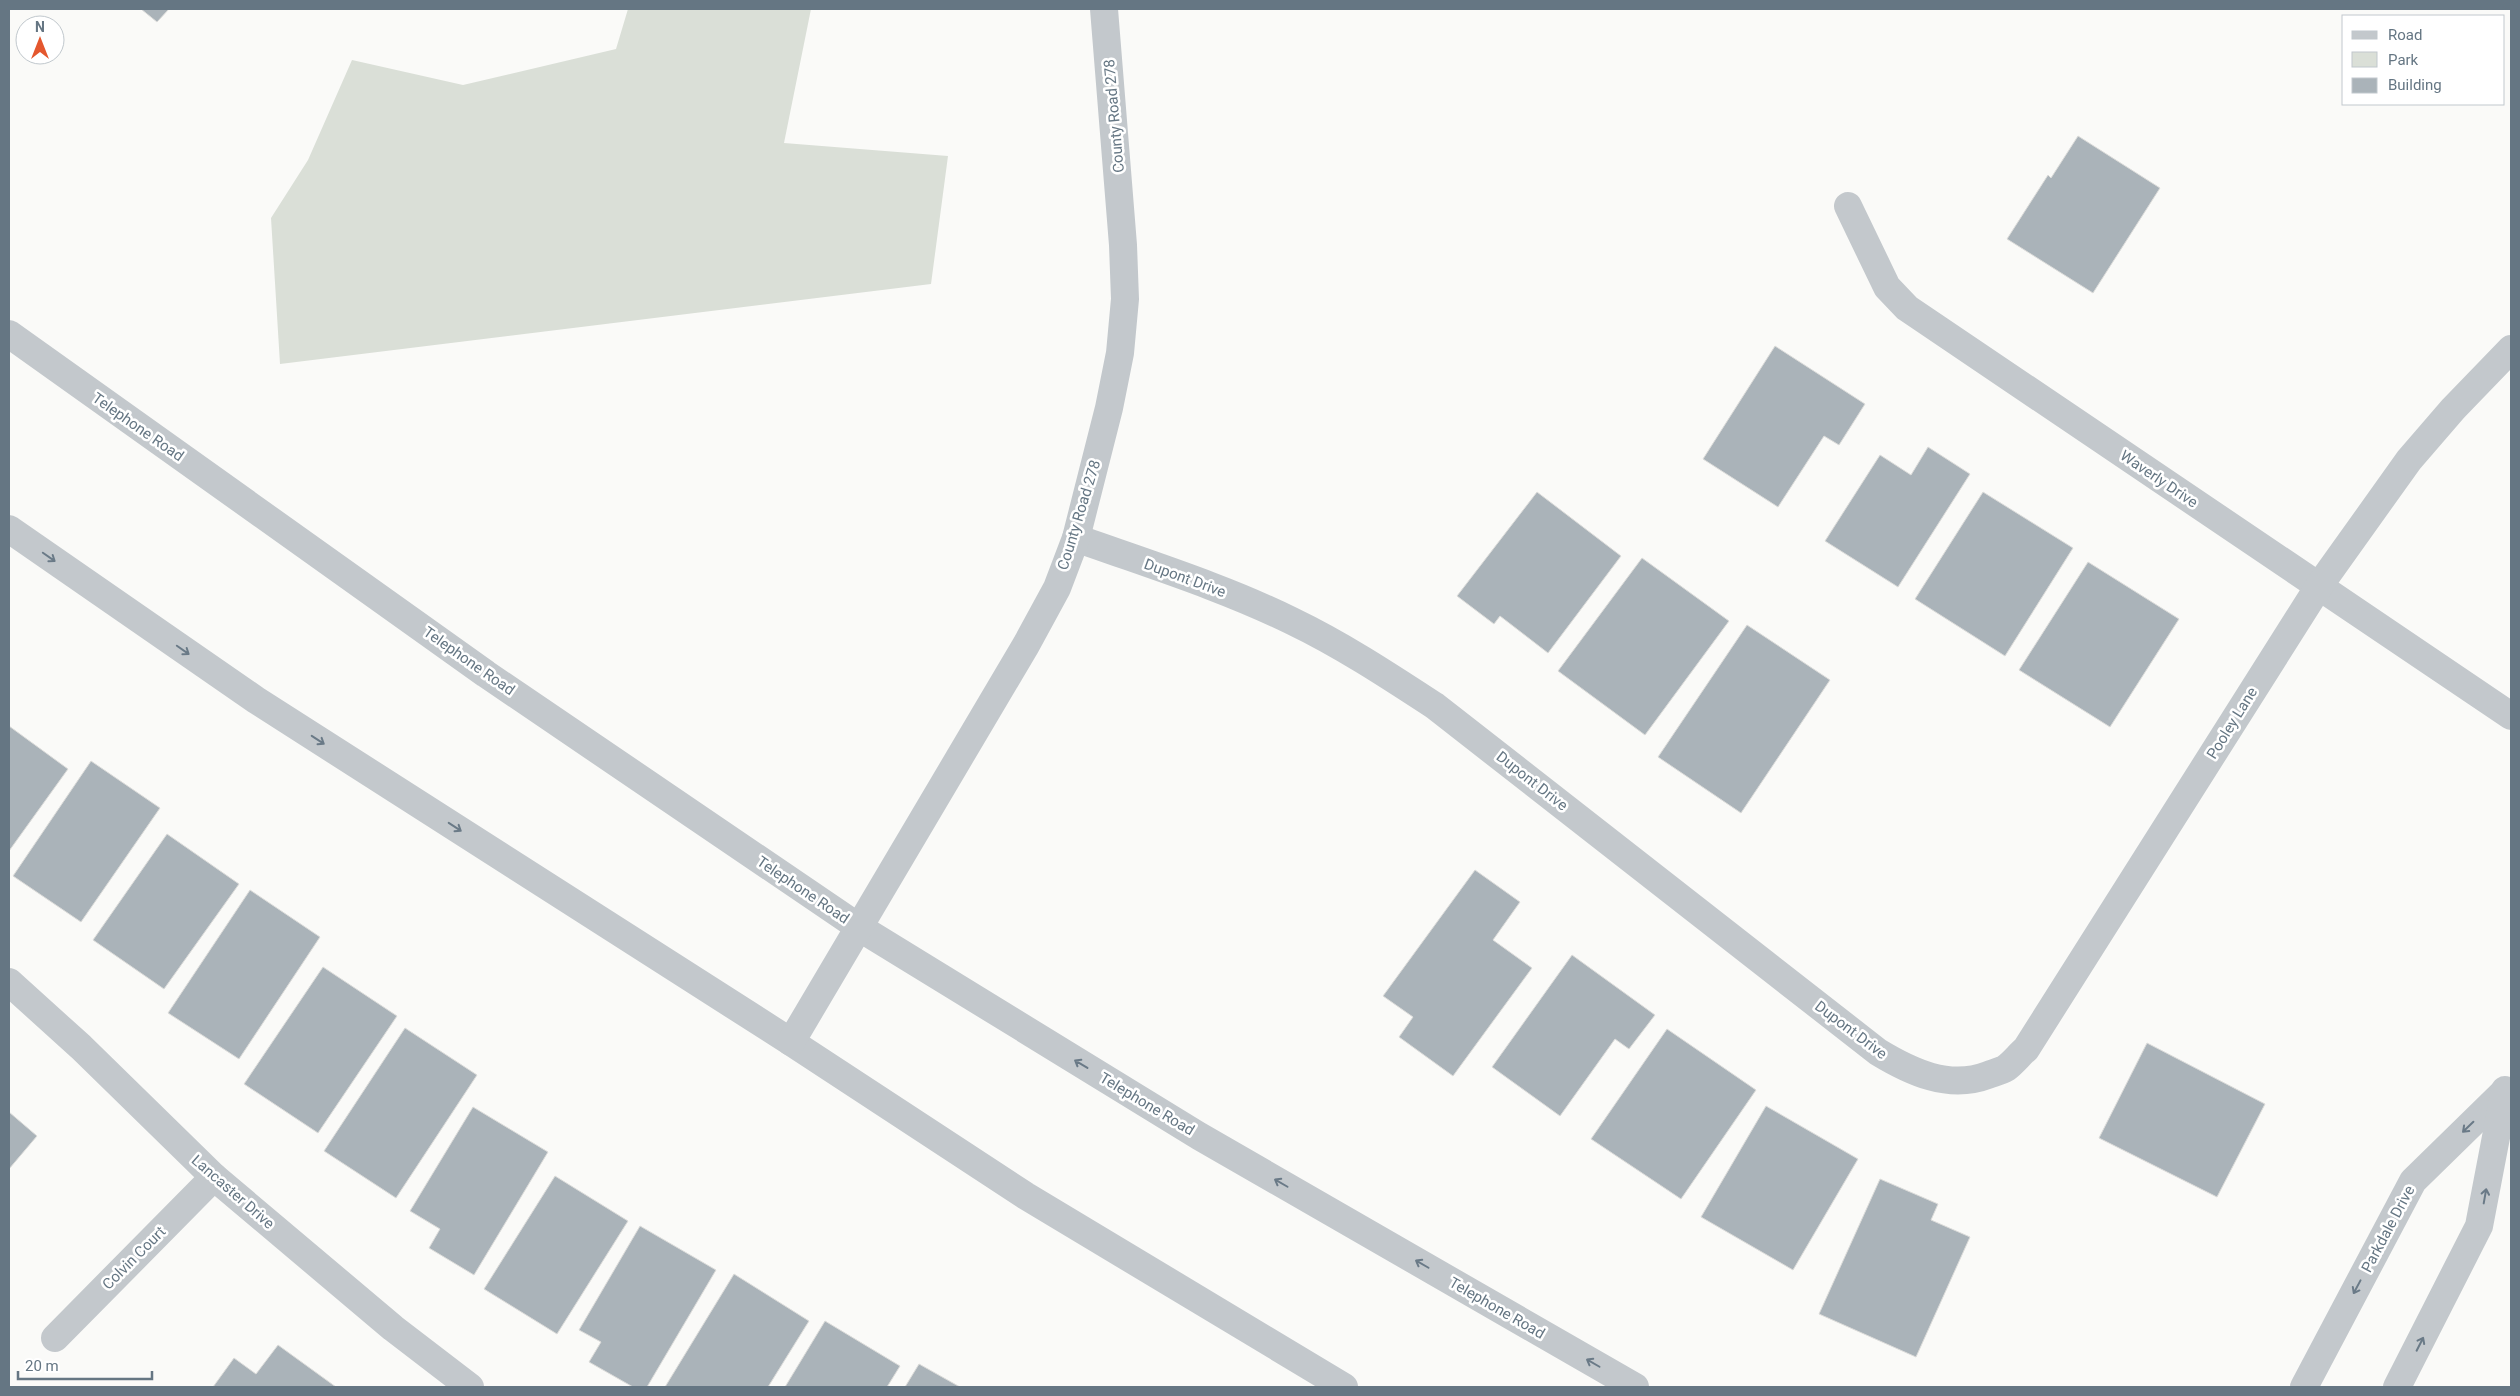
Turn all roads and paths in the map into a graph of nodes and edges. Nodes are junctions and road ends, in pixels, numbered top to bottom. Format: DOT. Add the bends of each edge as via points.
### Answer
graph roads {
  1 [pos="1104,9"];
  2 [pos="1848,206"];
  3 [pos="9,334"];
  4 [pos="2511,348"];
  5 [pos="9,530"];
  6 [pos="1076,538"];
  7 [pos="2319,586"];
  8 [pos="2511,716"];
  9 [pos="860,928"];
  10 [pos="9,982"];
  11 [pos="792,1042"];
  12 [pos="1953,1082"];
  13 [pos="2507,1085"];
  14 [pos="214,1177"];
  15 [pos="55,1338"];
  16 [pos="470,1387"];
  17 [pos="1344,1387"];
  18 [pos="1635,1387"];
  19 [pos="2304,1387"];
  20 [pos="2397,1387"];
  1 -- 6 [label="street, County Road 278" via="1120,191 1125,299 1120,353 1109,408"];
  2 -- 7 [label="street, Waverly Drive" via="1887,287 1907,308"];
  3 -- 9 [label="street, Telephone Road" via="478,668"];
  4 -- 7 [label="street, Pooley Lane" via="2409,460"];
  5 -- 11 [label="street, one-way" via="256,700"];
  6 -- 9 [label="street, County Road 278" via="1057,588 1026,645"];
  6 -- 12 [label="street, Dupont Drive" via="1291,620 1382,671 1443,712 1878,1052 1906,1070"];
  7 -- 8 [label="street, Waverly Drive"];
  7 -- 12 [label="street, Pooley Lane" via="2026,1049 2004,1069 1977,1079"];
  9 -- 11 [label="street, County Road 278"];
  18 -- 9 [label="street, Telephone Road, one-way" via="1199,1136"];
  10 -- 14 [label="street, Lancaster Drive" via="81,1047"];
  11 -- 17 [label="street" via="1026,1196"];
  13 -- 19 [label="street, Parkdale Drive, one-way" via="2413,1181"];
  20 -- 13 [label="street, Parkdale Drive, one-way" via="2479,1226"];
  14 -- 15 [label="street, Colvin Court"];
  14 -- 16 [label="street, Lancaster Drive" via="393,1328"];
}
